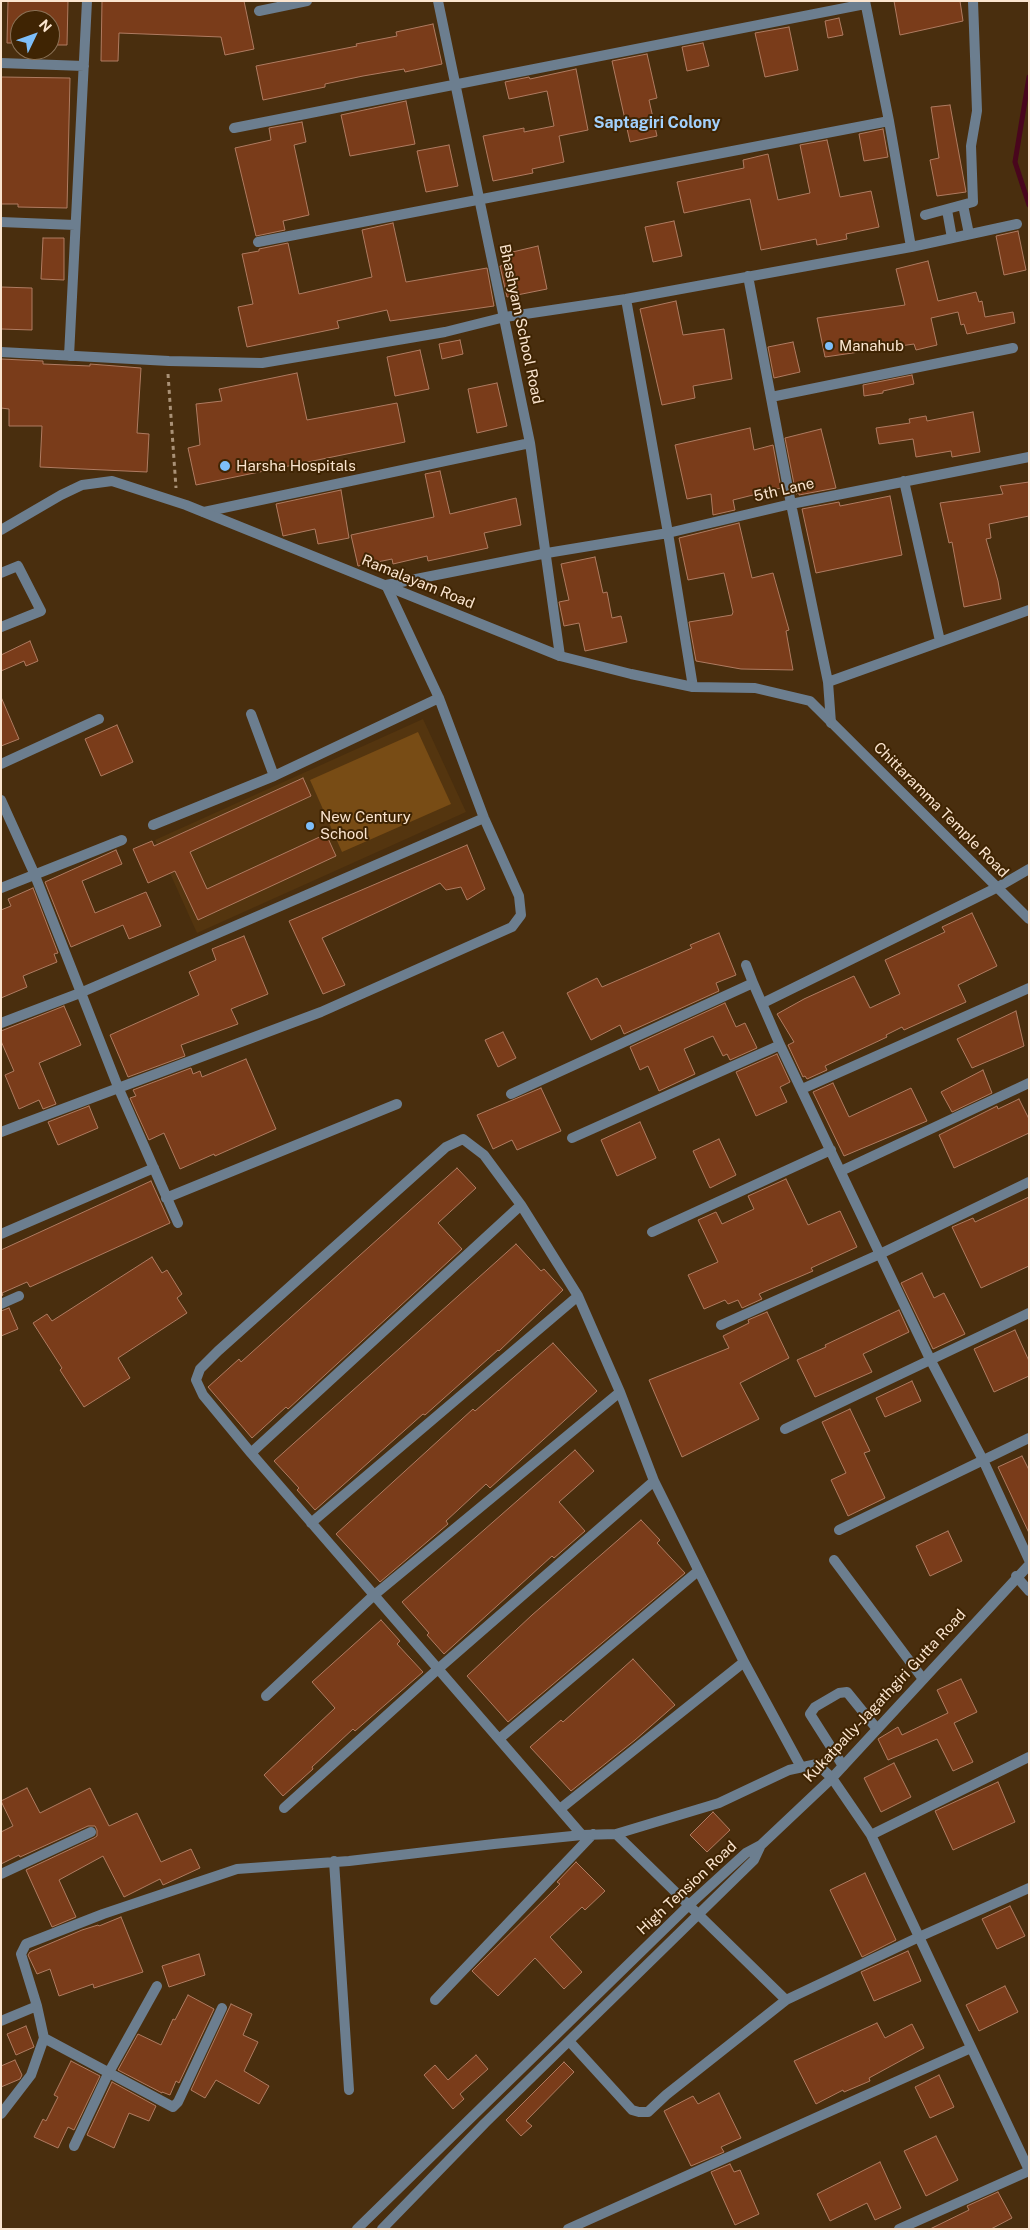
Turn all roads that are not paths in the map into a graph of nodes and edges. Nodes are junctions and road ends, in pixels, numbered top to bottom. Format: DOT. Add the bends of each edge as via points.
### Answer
graph roads {
  1 [pos="87,1"];
  2 [pos="307,1"];
  3 [pos="438,1"];
  4 [pos="973,1"];
  5 [pos="865,3"];
  6 [pos="259,11"];
  7 [pos="1,62"];
  8 [pos="84,66"];
  9 [pos="456,84"];
  10 [pos="889,121"];
  11 [pos="234,128"];
  12 [pos="480,199"];
  13 [pos="963,205"];
  14 [pos="947,210"];
  15 [pos="926,214"];
  16 [pos="1,222"];
  17 [pos="1016,224"];
  18 [pos="75,225"];
  19 [pos="969,234"];
  20 [pos="952,238"];
  21 [pos="258,242"];
  22 [pos="911,247"];
  23 [pos="748,276"];
  24 [pos="626,299"];
  25 [pos="505,317"];
  26 [pos="1014,348"];
  27 [pos="1,352"];
  28 [pos="69,356"];
  29 [pos="771,397"];
  30 [pos="530,444"];
  31 [pos="1029,457"];
  32 [pos="904,481"];
  33 [pos="791,504"];
  34 [pos="204,512"];
  35 [pos="1,530"];
  36 [pos="668,533"];
  37 [pos="547,553"];
  38 [pos="1,573"];
  39 [pos="386,585"];
  40 [pos="1029,610"];
  41 [pos="1,627"];
  42 [pos="940,641"];
  43 [pos="560,656"];
  44 [pos="828,682"];
  45 [pos="693,687"];
  46 [pos="439,698"];
  47 [pos="251,714"];
  48 [pos="99,719"];
  49 [pos="831,723"];
  50 [pos="1,764"];
  51 [pos="274,776"];
  52 [pos="1,800"];
  53 [pos="484,818"];
  54 [pos="153,824"];
  55 [pos="122,840"];
  56 [pos="1029,870"];
  57 [pos="34,873"];
  58 [pos="998,887"];
  59 [pos="1,888"];
  60 [pos="1029,919"];
  61 [pos="746,965"];
  62 [pos="753,983"];
  63 [pos="1029,988"];
  64 [pos="80,992"];
  65 [pos="763,1003"];
  66 [pos="1,1023"];
  67 [pos="780,1045"];
  68 [pos="1029,1082"];
  69 [pos="118,1087"];
  70 [pos="802,1089"];
  71 [pos="511,1094"];
  72 [pos="397,1104"];
  73 [pos="1,1132"];
  74 [pos="572,1138"];
  75 [pos="830,1150"];
  76 [pos="154,1168"];
  77 [pos="841,1171"];
  78 [pos="1029,1182"];
  79 [pos="166,1198"];
  80 [pos="521,1204"];
  81 [pos="178,1223"];
  82 [pos="652,1232"];
  83 [pos="1,1234"];
  84 [pos="880,1254"];
  85 [pos="20,1296"];
  86 [pos="578,1296"];
  87 [pos="1,1304"];
  88 [pos="1029,1314"];
  89 [pos="721,1325"];
  90 [pos="930,1359"];
  91 [pos="620,1392"];
  92 [pos="785,1429"];
  93 [pos="1029,1438"];
  94 [pos="251,1453"];
  95 [pos="983,1460"];
  96 [pos="654,1481"];
  97 [pos="311,1523"];
  98 [pos="839,1530"];
  99 [pos="834,1560"];
  100 [pos="1029,1560"];
  101 [pos="1029,1565"];
  102 [pos="698,1571"];
  103 [pos="1016,1576"];
  104 [pos="1029,1591"];
  105 [pos="374,1596"];
  106 [pos="744,1662"];
  107 [pos="438,1669"];
  108 [pos="923,1678"];
  109 [pos="266,1696"];
  110 [pos="876,1729"];
  111 [pos="500,1739"];
  112 [pos="1029,1757"];
  113 [pos="843,1766"];
  114 [pos="801,1767"];
  115 [pos="832,1778"];
  116 [pos="284,1808"];
  117 [pos="560,1809"];
  118 [pos="91,1832"];
  119 [pos="588,1834"];
  120 [pos="616,1834"];
  121 [pos="871,1835"];
  122 [pos="761,1845"];
  123 [pos="334,1861"];
  124 [pos="1,1874"];
  125 [pos="1029,1888"];
  126 [pos="689,1906"];
  127 [pos="697,1915"];
  128 [pos="919,1937"];
  129 [pos="157,1986"];
  130 [pos="435,2000"];
  131 [pos="786,2000"];
  132 [pos="37,2006"];
  133 [pos="222,2008"];
  134 [pos="1,2021"];
  135 [pos="44,2038"];
  136 [pos="568,2041"];
  137 [pos="971,2048"];
  138 [pos="108,2074"];
  139 [pos="349,2090"];
  140 [pos="1,2114"];
  141 [pos="74,2146"];
  142 [pos="1029,2170"];
  143 [pos="357,2229"];
  144 [pos="382,2229"];
  145 [pos="568,2229"];
  146 [pos="899,2229"];
  1 -- 8 [label="street"];
  2 -- 6 [label="street"];
  3 -- 9 [label="street, Bhashyam School Road"];
  4 -- 13 [label="street" via="977,111 971,146 973,202"];
  5 -- 9 [label="street"];
  5 -- 10 [label="street"];
  7 -- 8 [label="street"];
  8 -- 18 [label="street"];
  9 -- 11 [label="street"];
  9 -- 12 [label="street, Bhashyam School Road"];
  10 -- 12 [label="street"];
  10 -- 22 [label="street"];
  12 -- 21 [label="street"];
  12 -- 25 [label="street, Bhashyam School Road"];
  13 -- 14 [label="street"];
  13 -- 19 [label="street"];
  14 -- 15 [label="street"];
  14 -- 20 [label="street"];
  16 -- 18 [label="street"];
  17 -- 19 [label="street"];
  18 -- 28 [label="street"];
  19 -- 20 [label="street"];
  20 -- 22 [label="street"];
  22 -- 23 [label="street"];
  23 -- 24 [label="street"];
  23 -- 29 [label="street"];
  24 -- 25 [label="street"];
  24 -- 36 [label="street"];
  25 -- 28 [label="street" via="445,332 262,363"];
  25 -- 30 [label="street, Bhashyam School Road"];
  26 -- 29 [label="street"];
  27 -- 28 [label="street"];
  29 -- 33 [label="street"];
  30 -- 34 [label="street"];
  30 -- 37 [label="street, Bhashyam School Road"];
  31 -- 32 [label="street, 5th Lane"];
  32 -- 33 [label="street, 5th Lane"];
  32 -- 42 [label="street"];
  33 -- 36 [label="street, 5th Lane"];
  33 -- 44 [label="street"];
  34 -- 35 [label="street, Ramalayam Road" via="112,481 82,485"];
  34 -- 39 [label="street, Ramalayam Road"];
  36 -- 37 [label="street, 5th Lane"];
  36 -- 45 [label="street"];
  37 -- 39 [label="street, 5th Lane"];
  37 -- 43 [label="street, Bhashyam School Road"];
  38 -- 41 [label="street" via="18,566 41,611"];
  39 -- 43 [label="street, Ramalayam Road"];
  39 -- 46 [label="street"];
  40 -- 42 [label="street"];
  42 -- 44 [label="street"];
  43 -- 45 [label="street, Ramalayam Road"];
  44 -- 49 [label="street"];
  45 -- 49 [label="street, Ramalayam Road" via="755,688 810,701"];
  46 -- 51 [label="street"];
  46 -- 53 [label="street"];
  47 -- 51 [label="street"];
  48 -- 50 [label="street"];
  49 -- 58 [label="street, Chittaramma Temple Road"];
  51 -- 54 [label="street"];
  52 -- 57 [label="street"];
  53 -- 64 [label="street"];
  53 -- 69 [label="street" via="519,896 521,915 512,927 321,1012"];
  55 -- 57 [label="street"];
  56 -- 58 [label="street"];
  57 -- 59 [label="street"];
  57 -- 64 [label="street"];
  58 -- 60 [label="street, Chittaramma Temple Road"];
  58 -- 65 [label="street"];
  61 -- 62 [label="street"];
  62 -- 65 [label="street"];
  62 -- 71 [label="street"];
  63 -- 70 [label="street"];
  64 -- 66 [label="street"];
  64 -- 69 [label="street"];
  65 -- 67 [label="street"];
  67 -- 70 [label="street"];
  67 -- 74 [label="street"];
  68 -- 77 [label="street"];
  69 -- 73 [label="street"];
  69 -- 76 [label="street"];
  70 -- 75 [label="street"];
  72 -- 79 [label="street"];
  75 -- 77 [label="street"];
  75 -- 82 [label="street"];
  76 -- 79 [label="street"];
  76 -- 83 [label="street"];
  77 -- 84 [label="street"];
  78 -- 84 [label="street"];
  79 -- 81 [label="street"];
  80 -- 86 [label="street"];
  80 -- 94 [label="street"];
  80 -- 94 [label="street" via="484,1156 463,1139 446,1147 218,1351 200,1369 196,1380 203,1395"];
  84 -- 89 [label="street"];
  84 -- 90 [label="street"];
  85 -- 87 [label="street"];
  86 -- 91 [label="street"];
  86 -- 97 [label="street"];
  88 -- 90 [label="street"];
  90 -- 92 [label="street"];
  90 -- 95 [label="street"];
  91 -- 96 [label="street"];
  91 -- 105 [label="street"];
  93 -- 95 [label="street"];
  94 -- 97 [label="street"];
  95 -- 98 [label="street"];
  95 -- 100 [label="street"];
  96 -- 102 [label="street"];
  96 -- 107 [label="street"];
  97 -- 105 [label="street"];
  99 -- 108 [label="street"];
  101 -- 103 [label="street, Kukatpally-Jagathgiri Gutta Road"];
  102 -- 106 [label="street"];
  102 -- 111 [label="street"];
  103 -- 104 [label="street"];
  103 -- 108 [label="street, Kukatpally-Jagathgiri Gutta Road"];
  105 -- 107 [label="street"];
  105 -- 109 [label="street"];
  106 -- 114 [label="street"];
  106 -- 117 [label="street"];
  107 -- 111 [label="street"];
  107 -- 116 [label="street"];
  108 -- 110 [label="street, Kukatpally-Jagathgiri Gutta Road"];
  110 -- 113 [label="street, Kukatpally-Jagathgiri Gutta Road"];
  110 -- 113 [label="street" via="847,1692 815,1707 810,1714"];
  111 -- 117 [label="street"];
  112 -- 121 [label="street"];
  113 -- 115 [label="street, Kukatpally-Jagathgiri Gutta Road"];
  114 -- 115 [label="street" via="817,1764"];
  114 -- 120 [label="street" via="719,1804"];
  115 -- 121 [label="street"];
  115 -- 122 [label="street, Kukatpally-Jagathgiri Gutta Road"];
  117 -- 119 [label="street"];
  118 -- 124 [label="street"];
  119 -- 120 [label="street"];
  119 -- 123 [label="street"];
  119 -- 130 [label="street"];
  120 -- 126 [label="street"];
  121 -- 128 [label="street"];
  122 -- 126 [label="street, High Tension Road" via="746,1853"];
  122 -- 127 [label="street, High Tension Road" via="754,1860"];
  123 -- 132 [label="street" via="237,1869 26,1944 21,1954"];
  123 -- 139 [label="street"];
  125 -- 128 [label="street"];
  126 -- 127 [label="street"];
  126 -- 143 [label="street, High Tension Road"];
  127 -- 131 [label="street"];
  127 -- 136 [label="street, High Tension Road"];
  128 -- 131 [label="street"];
  128 -- 137 [label="street"];
  129 -- 138 [label="street"];
  131 -- 136 [label="street" via="648,2112 632,2110"];
  132 -- 134 [label="street"];
  132 -- 135 [label="street"];
  133 -- 138 [label="street" via="173,2107"];
  135 -- 138 [label="street"];
  135 -- 140 [label="street" via="31,2075"];
  136 -- 144 [label="street, High Tension Road"];
  137 -- 142 [label="street"];
  137 -- 145 [label="street"];
  138 -- 141 [label="street"];
  142 -- 146 [label="street"];
}
